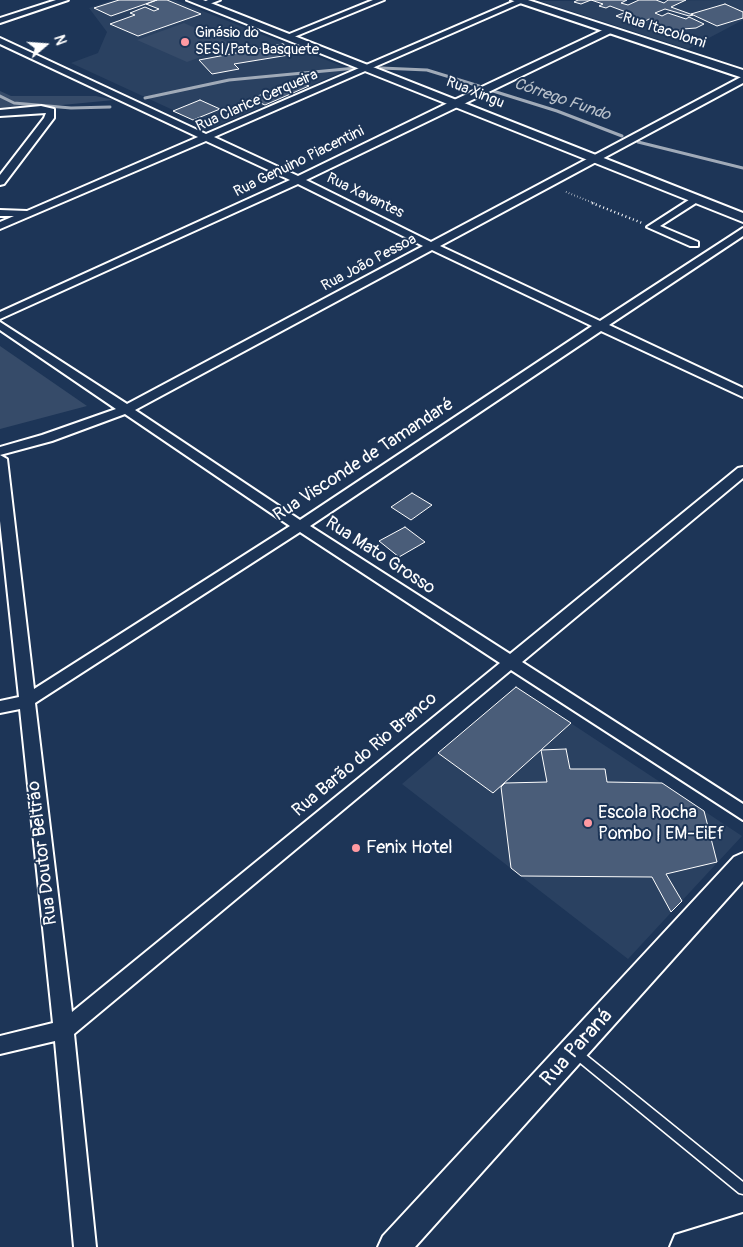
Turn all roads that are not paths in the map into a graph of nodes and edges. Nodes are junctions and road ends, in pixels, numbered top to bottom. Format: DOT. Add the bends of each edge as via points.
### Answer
graph roads {
  1 [pos="64,0"];
  2 [pos="216,0"];
  3 [pos="380,0"];
  4 [pos="521,0"];
  5 [pos="199,2"];
  6 [pos="0,21"];
  7 [pos="610,30"];
  8 [pos="286,37"];
  9 [pos="0,41"];
  10 [pos="367,68"];
  11 [pos="743,74"];
  12 [pos="743,79"];
  13 [pos="455,103"];
  14 [pos="0,113"];
  15 [pos="207,138"];
  16 [pos="593,158"];
  17 [pos="298,180"];
  18 [pos="0,182"];
  19 [pos="695,199"];
  20 [pos="0,213"];
  21 [pos="31,213"];
  22 [pos="743,218"];
  23 [pos="0,226"];
  24 [pos="743,231"];
  25 [pos="694,244"];
  26 [pos="432,246"];
  27 [pos="0,316"];
  28 [pos="0,325"];
  29 [pos="601,326"];
  30 [pos="743,393"];
  31 [pos="125,410"];
  32 [pos="0,451"];
  33 [pos="0,460"];
  34 [pos="743,472"];
  35 [pos="300,526"];
  36 [pos="509,663"];
  37 [pos="25,702"];
  38 [pos="0,707"];
  39 [pos="743,813"];
  40 [pos="743,864"];
  41 [pos="64,1030"];
  42 [pos="0,1045"];
  43 [pos="574,1051"];
  44 [pos="743,1189"];
  45 [pos="743,1231"];
  46 [pos="402,1241"];
  47 [pos="85,1247"];
  48 [pos="687,1247"];
  1 -- 6 [label="street"];
  2 -- 5 [label="street"];
  3 -- 8 [label="street"];
  4 -- 7 [label="street, Rua Itacolomi"];
  4 -- 10 [label="street, Rua Clarice Cerqueira"];
  5 -- 8 [label="street, Rua Xingu"];
  7 -- 11 [label="street, Rua Itacolomi"];
  7 -- 13 [label="street, Rua Genuino Piacentini"];
  8 -- 10 [label="street, Rua Xingu"];
  9 -- 15 [label="street, Rua Xavantes"];
  10 -- 13 [label="street, Rua Xingu"];
  10 -- 15 [label="street, Rua Clarice Cerqueira"];
  12 -- 16 [label="street, Rua João Pessoa"];
  13 -- 16 [label="street, Rua Xingu"];
  13 -- 17 [label="street, Rua Genuino Piacentini"];
  14 -- 18 [label="street" via="51,111"];
  15 -- 17 [label="street, Rua Xavantes"];
  15 -- 21 [label="street, Rua Clarice Cerqueira"];
  16 -- 19 [label="street, Rua Xingu"];
  16 -- 26 [label="street, Rua João Pessoa"];
  17 -- 26 [label="street, Rua Xavantes"];
  17 -- 27 [label="street, Rua Genuino Piacentini"];
  19 -- 22 [label="street, Rua Xingu"];
  19 -- 25 [label="street" via="652,227"];
  20 -- 21 [label="street"];
  21 -- 23 [label="street, Rua Clarice Cerqueira"];
  24 -- 29 [label="street, Rua Visconde de Tamandaré"];
  26 -- 29 [label="street, Rua Xavantes"];
  26 -- 31 [label="street, Rua João Pessoa"];
  28 -- 31 [label="street, Rua Mato Grosso"];
  29 -- 30 [label="street, Rua Xavantes"];
  29 -- 35 [label="street, Rua Visconde de Tamandaré"];
  31 -- 32 [label="street, Rua João Pessoa"];
  31 -- 35 [label="street, Rua Mato Grosso"];
  33 -- 37 [label="street, Rua Doutor Beltrão"];
  34 -- 36 [label="street, Rua Barão do Rio Branco"];
  35 -- 36 [label="street, Rua Mato Grosso"];
  35 -- 37 [label="street, Rua Visconde de Tamandaré"];
  36 -- 39 [label="street, Rua Mato Grosso"];
  36 -- 41 [label="street, Rua Barão do Rio Branco"];
  37 -- 38 [label="street, Rua Visconde de Tamandaré"];
  37 -- 41 [label="street, Rua Doutor Beltrão"];
  40 -- 43 [label="street, Rua Paraná"];
  41 -- 42 [label="street, Rua Barão do Rio Branco"];
  41 -- 47 [label="street, Rua Doutor Beltrão"];
  43 -- 44 [label="lane"];
  43 -- 46 [label="street, Rua Paraná"];
  45 -- 48 [label="main road"];
}
